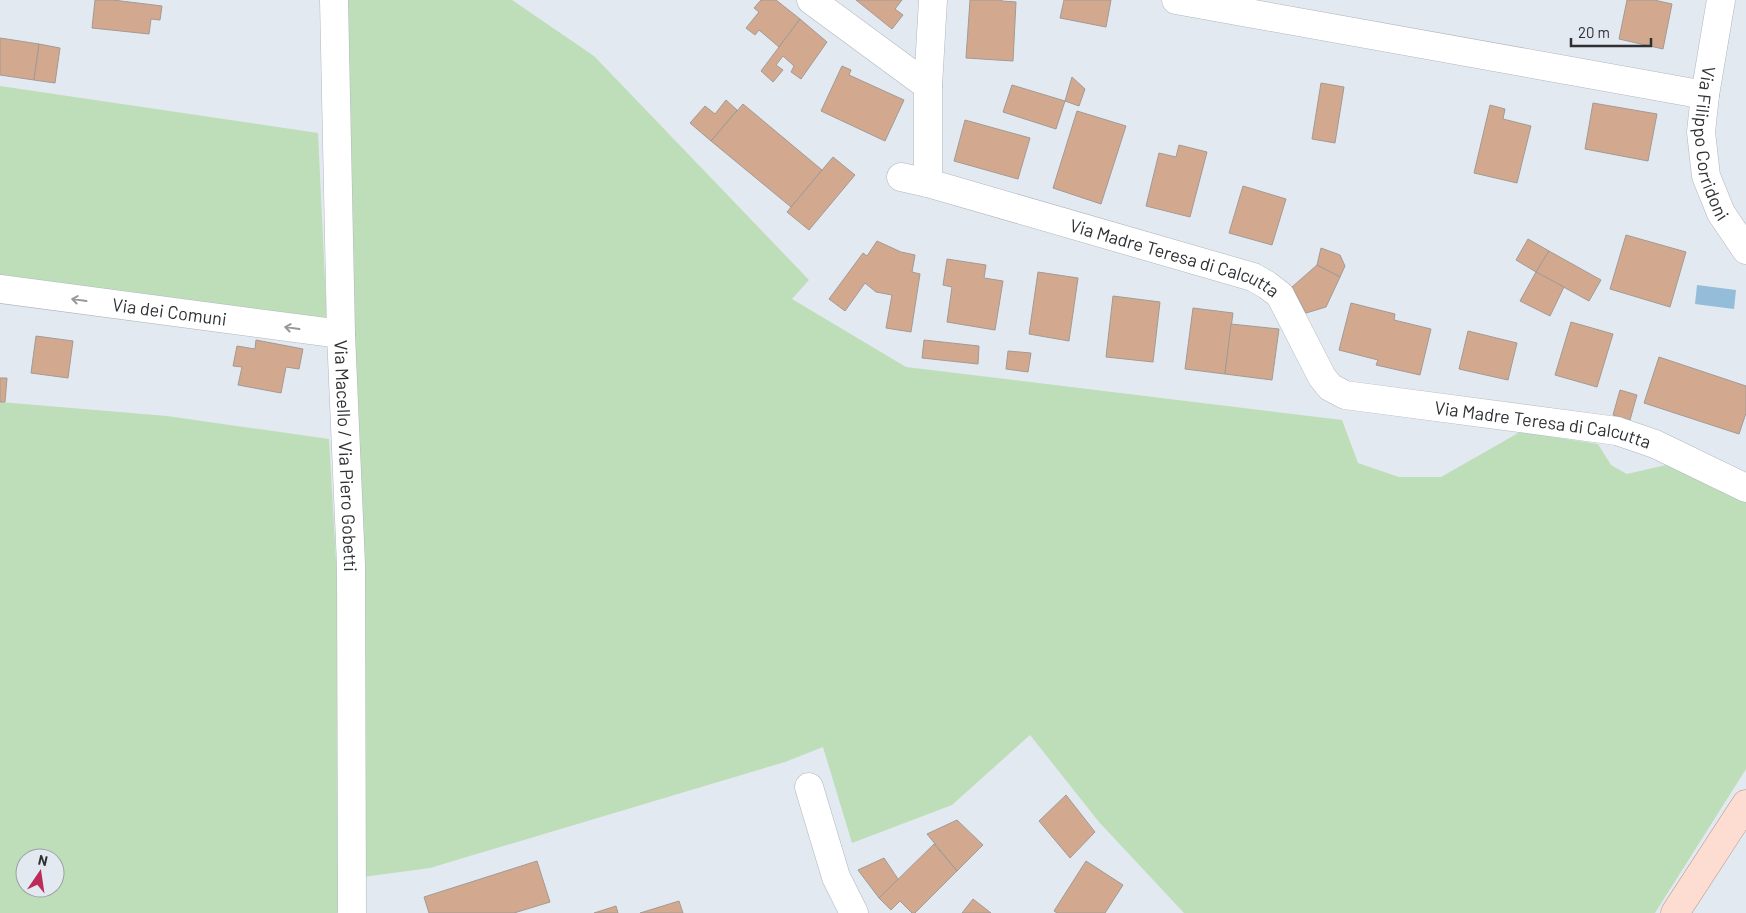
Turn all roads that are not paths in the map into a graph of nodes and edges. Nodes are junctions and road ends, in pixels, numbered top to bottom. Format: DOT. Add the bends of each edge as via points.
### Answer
graph roads {
  1 [pos="334,0"];
  2 [pos="810,0"];
  3 [pos="933,0"];
  4 [pos="1176,0"];
  5 [pos="1721,0"];
  6 [pos="928,86"];
  7 [pos="1705,95"];
  8 [pos="901,177"];
  9 [pos="928,184"];
  10 [pos="1746,250"];
  11 [pos="0,289"];
  12 [pos="341,334"];
  13 [pos="1746,488"];
  14 [pos="808,787"];
  15 [pos="1746,804"];
  16 [pos="352,913"];
  17 [pos="854,913"];
  18 [pos="1676,913"];
  1 -- 12 [label="street, Via Macello / Via Piero Gobetti"];
  2 -- 6 [label="street"];
  3 -- 6 [label="street"];
  4 -- 7 [label="street"];
  5 -- 7 [label="street, Via Filippo Corridoni"];
  6 -- 9 [label="street"];
  7 -- 10 [label="street, Via Filippo Corridoni" via="1701,132 1706,176 1721,214"];
  8 -- 9 [label="street, Via Madre Teresa di Calcutta"];
  9 -- 13 [label="street, Via Madre Teresa di Calcutta" via="1253,277 1280,295 1322,377 1330,387 1345,395 1617,431 1655,444"];
  12 -- 11 [label="street, Via dei Comuni, one-way"];
  12 -- 16 [label="street, Via Macello / Via Piero Gobetti" via="351,565"];
  14 -- 17 [label="street" via="836,877"];
  15 -- 18 [label="main road"];
}
